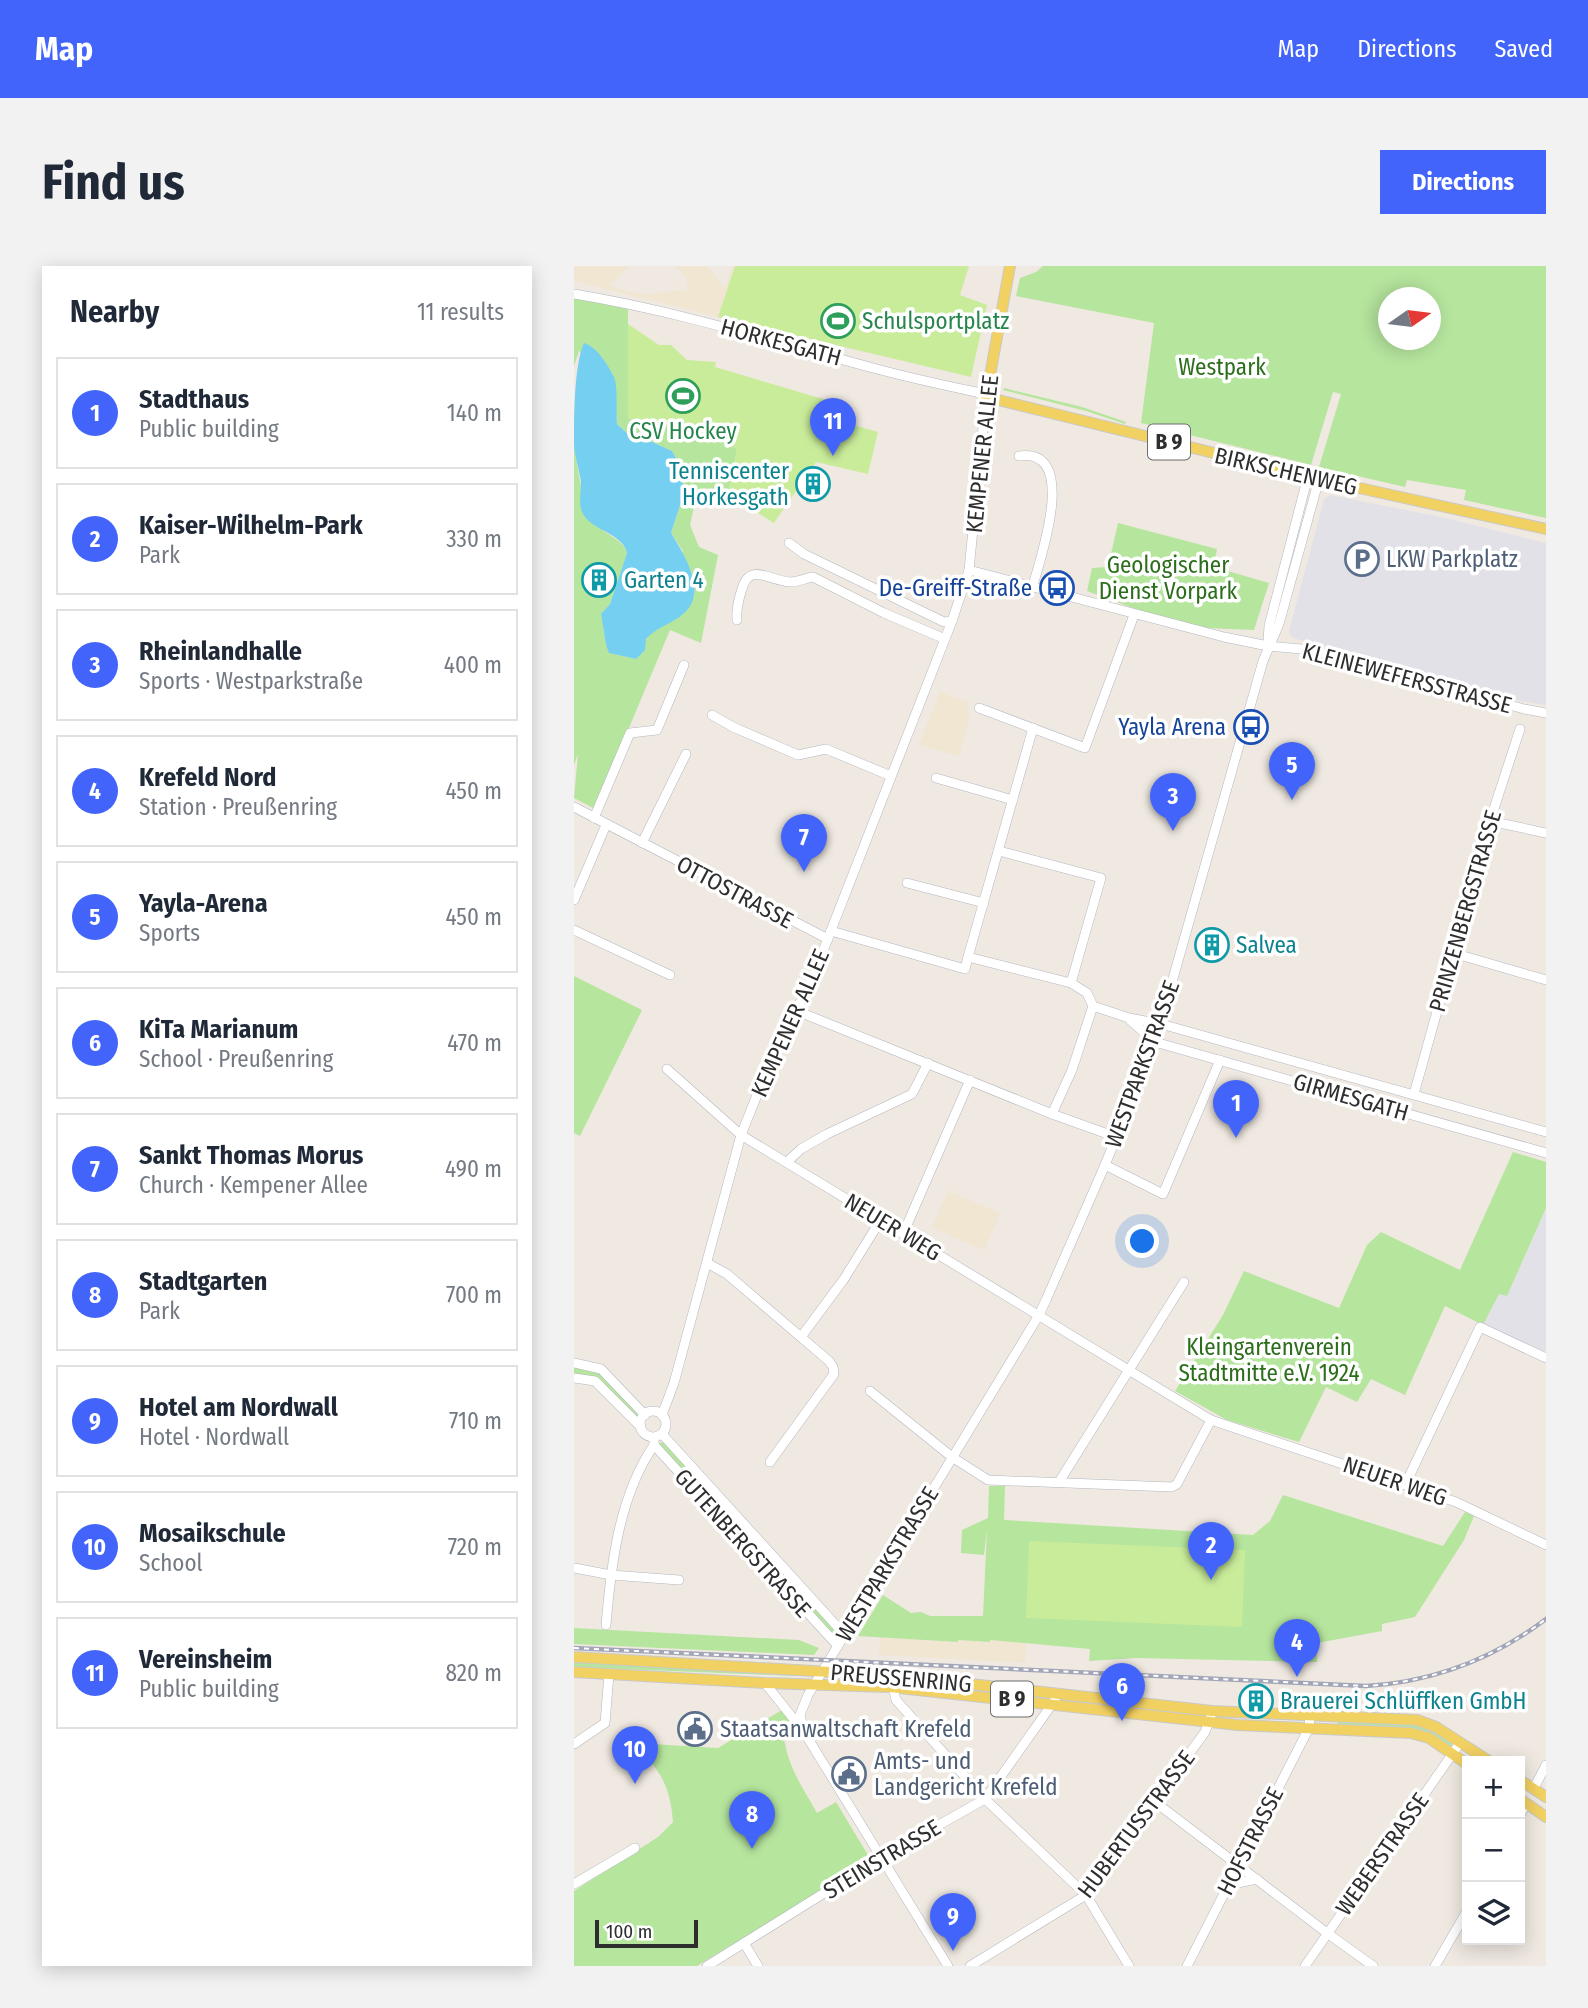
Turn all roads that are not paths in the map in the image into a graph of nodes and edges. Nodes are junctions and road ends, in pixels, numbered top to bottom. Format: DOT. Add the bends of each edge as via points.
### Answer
graph roads {
  1 [pos="1010,266"];
  2 [pos="574,293"];
  3 [pos="986,397"];
  4 [pos="1019,456"];
  5 [pos="1308,476"];
  6 [pos="1319,479"];
  7 [pos="1546,528"];
  8 [pos="789,542"];
  9 [pos="970,570"];
  10 [pos="1033,585"];
  11 [pos="1134,615"];
  12 [pos="737,620"];
  13 [pos="952,621"];
  14 [pos="945,639"];
  15 [pos="1268,646"];
  16 [pos="684,665"];
  17 [pos="979,708"];
  18 [pos="1546,713"];
  19 [pos="712,715"];
  20 [pos="1033,728"];
  21 [pos="1520,729"];
  22 [pos="686,754"];
  23 [pos="891,776"];
  24 [pos="936,778"];
  25 [pos="1013,800"];
  26 [pos="574,807"];
  27 [pos="594,818"];
  28 [pos="1490,821"];
  29 [pos="606,825"];
  30 [pos="1546,833"];
  31 [pos="642,843"];
  32 [pos="999,851"];
  33 [pos="907,883"];
  34 [pos="574,900"];
  35 [pos="984,903"];
  36 [pos="574,930"];
  37 [pos="829,935"];
  38 [pos="1453,953"];
  39 [pos="968,957"];
  40 [pos="670,975"];
  41 [pos="1545,977"];
  42 [pos="1071,983"];
  43 [pos="1093,1006"];
  44 [pos="797,1011"];
  45 [pos="1129,1018"];
  46 [pos="1161,1024"];
  47 [pos="1155,1042"];
  48 [pos="1220,1060"];
  49 [pos="928,1063"];
  50 [pos="667,1069"];
  51 [pos="970,1080"];
  52 [pos="1414,1094"];
  53 [pos="1052,1114"];
  54 [pos="1546,1132"];
  55 [pos="741,1135"];
  56 [pos="1116,1138"];
  57 [pos="1546,1153"];
  58 [pos="788,1161"];
  59 [pos="1105,1165"];
  60 [pos="880,1220"];
  61 [pos="903,1234"];
  62 [pos="707,1264"];
  63 [pos="1184,1282"];
  64 [pos="1039,1315"];
  65 [pos="801,1337"];
  66 [pos="1546,1359"];
  67 [pos="574,1363"];
  68 [pos="1129,1370"];
  69 [pos="574,1378"];
  70 [pos="870,1391"];
  71 [pos="645,1415"];
  72 [pos="662,1415"];
  73 [pos="1212,1420"];
  74 [pos="641,1427"];
  75 [pos="656,1439"];
  76 [pos="952,1457"];
  77 [pos="770,1462"];
  78 [pos="1059,1482"];
  79 [pos="1406,1483"];
  80 [pos="1545,1542"];
  81 [pos="574,1568"];
  82 [pos="611,1575"];
  83 [pos="679,1580"];
  84 [pos="606,1625"];
  85 [pos="845,1635"];
  86 [pos="838,1646"];
  87 [pos="574,1657"];
  88 [pos="822,1671"];
  89 [pos="574,1672"];
  90 [pos="609,1674"];
  91 [pos="765,1683"];
  92 [pos="815,1685"];
  93 [pos="893,1687"];
  94 [pos="1056,1698"];
  95 [pos="1212,1710"];
  96 [pos="1310,1715"];
  97 [pos="1209,1722"];
  98 [pos="1309,1728"];
  99 [pos="804,1732"];
  100 [pos="1460,1743"];
  101 [pos="574,1744"];
  102 [pos="1452,1755"];
  103 [pos="1481,1756"];
  104 [pos="1462,1761"];
  105 [pos="1546,1765"];
  106 [pos="1525,1783"];
  107 [pos="1534,1788"];
  108 [pos="1546,1797"];
  109 [pos="985,1799"];
  110 [pos="1155,1802"];
  111 [pos="1525,1802"];
  112 [pos="1546,1817"];
  113 [pos="635,1848"];
  114 [pos="881,1857"];
  115 [pos="1239,1865"];
  116 [pos="1257,1879"];
  117 [pos="574,1884"];
  118 [pos="1228,1885"];
  119 [pos="1086,1895"];
  120 [pos="1462,1920"];
  121 [pos="1327,1933"];
  122 [pos="744,1943"];
  123 [pos="707,1966"];
  124 [pos="758,1966"];
  125 [pos="947,1966"];
  126 [pos="970,1966"];
  127 [pos="1129,1966"];
  128 [pos="1186,1966"];
  129 [pos="1305,1966"];
  130 [pos="1373,1966"];
  131 [pos="1435,1966"];
  1 -- 3 [label="main road, KEMPENER ALLEE"];
  2 -- 3 [label="street, HORKESGATH" via="694,318"];
  3 -- 5 [label="main road, BIRKSCHENWEG / B 9"];
  3 -- 9 [label="street, KEMPENER ALLEE"];
  4 -- 10 [label="street" via="1044,460 1052,490 1051,522"];
  5 -- 6 [label="main road, BIRKSCHENWEG / B 9"];
  5 -- 15 [label="street, WESTPARKSTRASSE" via="1269,626"];
  6 -- 7 [label="main road, BIRKSCHENWEG / B 9"];
  6 -- 15 [label="street, WESTPARKSTRASSE" via="1279,624"];
  8 -- 13 [label="street" via="815,560 944,622"];
  9 -- 10 [label="street"];
  9 -- 13 [label="street, KEMPENER ALLEE"];
  10 -- 11 [label="street"];
  11 -- 15 [label="street"];
  11 -- 20 [label="street" via="1085,748"];
  12 -- 14 [label="street" via="736,608 748,576 793,582 813,577"];
  13 -- 14 [label="street, KEMPENER ALLEE"];
  14 -- 23 [label="street, KEMPENER ALLEE"];
  15 -- 18 [label="street, KLEINEWEFERSSTRASSE" via="1313,650"];
  15 -- 46 [label="street, WESTPARKSTRASSE"];
  16 -- 27 [label="street" via="657,730 630,733"];
  17 -- 20 [label="street"];
  19 -- 23 [label="street" via="798,755 826,749"];
  20 -- 25 [label="street"];
  21 -- 28 [label="street, PRINZENBERGSTRASSE"];
  22 -- 31 [label="street"];
  23 -- 37 [label="street, KEMPENER ALLEE"];
  24 -- 25 [label="street"];
  25 -- 32 [label="street"];
  26 -- 27 [label="street, OTTOSTRASSE"];
  27 -- 29 [label="street, OTTOSTRASSE"];
  28 -- 30 [label="street"];
  28 -- 38 [label="street, PRINZENBERGSTRASSE"];
  29 -- 31 [label="street, OTTOSTRASSE"];
  29 -- 34 [label="street"];
  31 -- 37 [label="street, OTTOSTRASSE"];
  32 -- 35 [label="street"];
  32 -- 42 [label="street" via="1101,878"];
  33 -- 35 [label="street"];
  35 -- 39 [label="street"];
  36 -- 40 [label="street"];
  37 -- 39 [label="street, OTTOSTRASSE" via="965,969"];
  37 -- 44 [label="street, KEMPENER ALLEE"];
  38 -- 41 [label="street"];
  38 -- 52 [label="street, PRINZENBERGSTRASSE"];
  39 -- 42 [label="street"];
  42 -- 43 [label="street" via="1087,993"];
  43 -- 45 [label="street, GIRMESGATH"];
  43 -- 53 [label="street"];
  44 -- 49 [label="street"];
  44 -- 55 [label="street, KEMPENER ALLEE"];
  45 -- 46 [label="street, GIRMESGATH"];
  45 -- 47 [label="street"];
  46 -- 47 [label="street, WESTPARKSTRASSE"];
  46 -- 52 [label="street, GIRMESGATH"];
  47 -- 48 [label="street, GIRMESGATH"];
  47 -- 56 [label="street, WESTPARKSTRASSE"];
  48 -- 57 [label="street, GIRMESGATH"];
  48 -- 59 [label="street" via="1163,1194"];
  49 -- 51 [label="street"];
  49 -- 58 [label="street" via="912,1094 827,1134"];
  50 -- 55 [label="street, NEUER WEG"];
  51 -- 53 [label="street"];
  51 -- 61 [label="street"];
  52 -- 54 [label="street, GIRMESGATH"];
  53 -- 56 [label="street"];
  55 -- 58 [label="street, NEUER WEG"];
  55 -- 62 [label="street, KEMPENER ALLEE"];
  56 -- 59 [label="street, WESTPARKSTRASSE"];
  58 -- 60 [label="street, NEUER WEG"];
  59 -- 64 [label="street, WESTPARKSTRASSE"];
  60 -- 61 [label="street, NEUER WEG"];
  60 -- 65 [label="street"];
  61 -- 64 [label="street, NEUER WEG"];
  62 -- 65 [label="street" via="727,1274"];
  62 -- 72 [label="street, KEMPENER ALLEE"];
  63 -- 68 [label="street"];
  64 -- 68 [label="street, NEUER WEG"];
  64 -- 76 [label="street, WESTPARKSTRASSE"];
  65 -- 77 [label="street" via="830,1361 834,1374"];
  66 -- 79 [label="street" via="1480,1327"];
  67 -- 71 [label="street" via="601,1369"];
  68 -- 73 [label="street, NEUER WEG"];
  68 -- 78 [label="street"];
  69 -- 74 [label="street" via="595,1381"];
  70 -- 76 [label="street"];
  71 -- 72 [label="street" via="653,1411"];
  71 -- 74 [label="street"];
  72 -- 75 [label="street" via="666,1425"];
  73 -- 78 [label="street" via="1172,1487"];
  73 -- 79 [label="street, NEUER WEG"];
  74 -- 75 [label="street"];
  75 -- 82 [label="street" via="639,1469"];
  75 -- 85 [label="street, GUTENBERGSTRASSE"];
  75 -- 86 [label="street, GUTENBERGSTRASSE"];
  76 -- 78 [label="street" via="988,1480"];
  76 -- 85 [label="street, WESTPARKSTRASSE"];
  79 -- 80 [label="street, NEUER WEG"];
  81 -- 82 [label="street"];
  82 -- 83 [label="street"];
  82 -- 84 [label="street"];
  85 -- 86 [label="street, WESTPARKSTRASSE"];
  86 -- 88 [label="street, WESTPARKSTRASSE"];
  87 -- 88 [label="main road, PREUSSENRING / B 9"];
  88 -- 92 [label="street, WESTPARKSTRASSE"];
  88 -- 94 [label="main road, PREUSSENRING / B 9" via="898,1676"];
  89 -- 90 [label="main road, PREUSSENRING / B 9"];
  90 -- 91 [label="main road, PREUSSENRING / B 9"];
  90 -- 101 [label="street" via="605,1723"];
  91 -- 92 [label="main road, PREUSSENRING / B 9"];
  91 -- 99 [label="street"];
  92 -- 93 [label="main road, PREUSSENRING / B 9"];
  92 -- 99 [label="street, WESTPARKSTRASSE" via="800,1715"];
  93 -- 94 [label="main road, PREUSSENRING / B 9"];
  93 -- 109 [label="street" via="896,1700"];
  94 -- 95 [label="main road, PREUSSENRING / B 9"];
  94 -- 97 [label="main road, PREUSSENRING / B 9"];
  94 -- 109 [label="street, STEINSTRASSE"];
  95 -- 96 [label="main road, PREUSSENRING / B 9"];
  95 -- 97 [label="street, HUBERTUSSTRASSE"];
  96 -- 98 [label="street, HOFSTRASSE"];
  96 -- 100 [label="main road, B 9" via="1424,1721"];
  97 -- 98 [label="main road, PREUSSENRING / B 9"];
  97 -- 110 [label="street, HUBERTUSSTRASSE"];
  98 -- 102 [label="main road, B 9" via="1419,1734"];
  98 -- 115 [label="street, HOFSTRASSE"];
  99 -- 114 [label="street"];
  100 -- 102 [label="street, WEBERSTRASSE"];
  100 -- 103 [label="main road, B 9"];
  102 -- 104 [label="main road, B 9"];
  102 -- 121 [label="street, WEBERSTRASSE"];
  105 -- 107 [label="street"];
  106 -- 107 [label="main road"];
  107 -- 108 [label="main road"];
  109 -- 114 [label="street, STEINSTRASSE"];
  109 -- 119 [label="street"];
  110 -- 115 [label="street"];
  110 -- 119 [label="street, HUBERTUSSTRASSE"];
  111 -- 112 [label="main road"];
  113 -- 117 [label="street"];
  114 -- 122 [label="street, STEINSTRASSE"];
  114 -- 125 [label="street"];
  115 -- 116 [label="street"];
  115 -- 118 [label="street, HOFSTRASSE"];
  116 -- 118 [label="street"];
  116 -- 121 [label="street"];
  118 -- 128 [label="street, HOFSTRASSE"];
  119 -- 126 [label="street, HUBERTUSSTRASSE"];
  119 -- 127 [label="street"];
  120 -- 131 [label="street"];
  121 -- 129 [label="street, WEBERSTRASSE"];
  121 -- 130 [label="street"];
  122 -- 123 [label="street, STEINSTRASSE"];
  122 -- 124 [label="street"];
}
